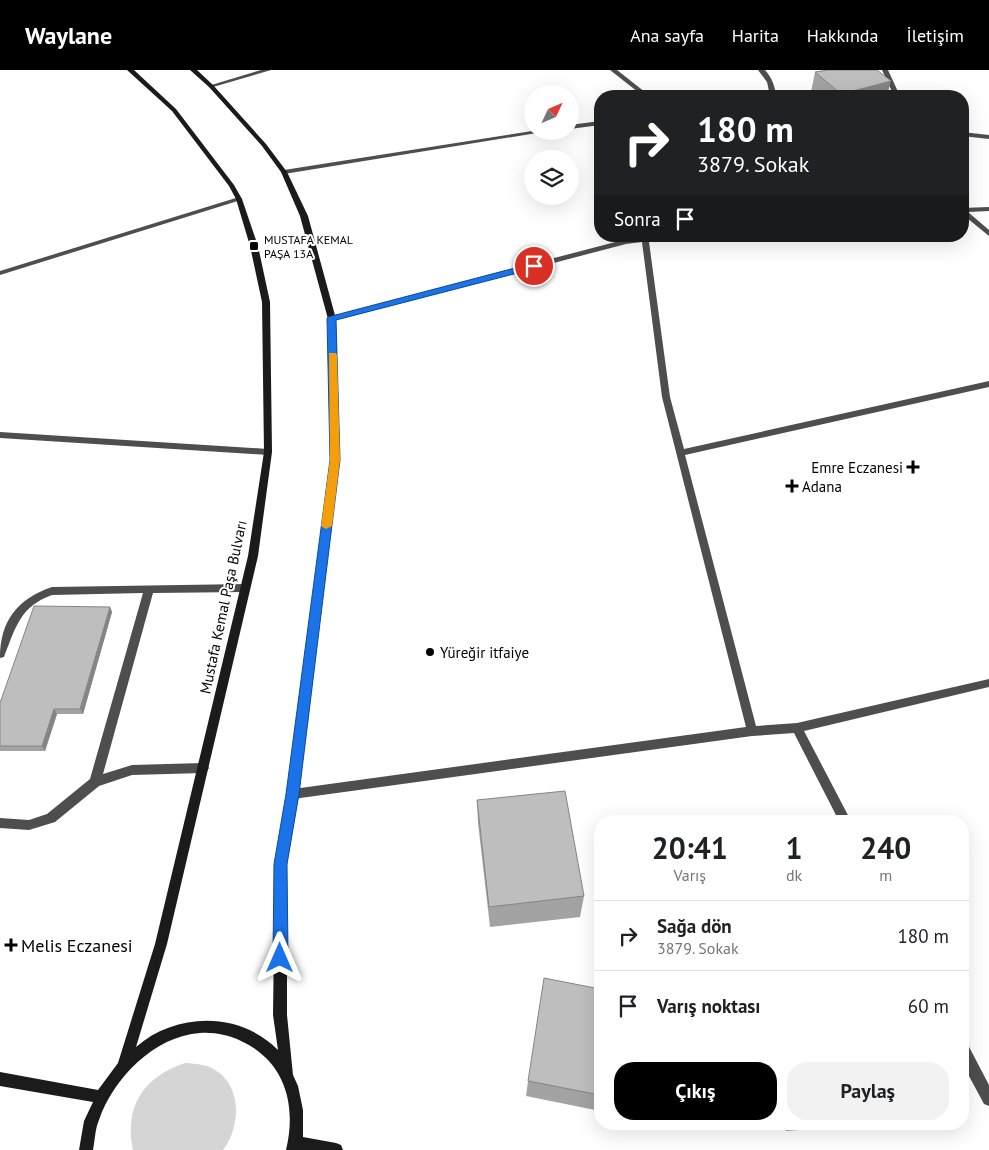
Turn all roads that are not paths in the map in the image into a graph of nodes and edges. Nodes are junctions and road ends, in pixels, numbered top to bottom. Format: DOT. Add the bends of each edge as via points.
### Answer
graph roads {
  1 [pos="130,70"];
  2 [pos="193,70"];
  3 [pos="268,70"];
  4 [pos="613,70"];
  5 [pos="761,70"];
  6 [pos="885,70"];
  7 [pos="211,86"];
  8 [pos="639,90"];
  9 [pos="772,90"];
  10 [pos="894,90"];
  11 [pos="594,124"];
  12 [pos="579,126"];
  13 [pos="524,134"];
  14 [pos="969,135"];
  15 [pos="989,137"];
  16 [pos="284,172"];
  17 [pos="239,199"];
  18 [pos="989,209"];
  19 [pos="969,210"];
  20 [pos="969,216"];
  21 [pos="989,234"];
  22 [pos="627,242"];
  23 [pos="647,242"];
  24 [pos="0,273"];
  25 [pos="332,319"];
  26 [pos="989,384"];
  27 [pos="0,434"];
  28 [pos="268,452"];
  29 [pos="682,452"];
  30 [pos="245,588"];
  31 [pos="149,590"];
  32 [pos="0,654"];
  33 [pos="989,683"];
  34 [pos="797,728"];
  35 [pos="752,731"];
  36 [pos="203,768"];
  37 [pos="95,782"];
  38 [pos="293,794"];
  39 [pos="842,815"];
  40 [pos="0,824"];
  41 [pos="969,1061"];
  42 [pos="124,1064"];
  43 [pos="287,1074"];
  44 [pos="0,1079"];
  45 [pos="101,1096"];
  46 [pos="989,1099"];
  47 [pos="294,1146"];
  48 [pos="86,1150"];
  49 [pos="336,1150"];
  1 -- 17 [label="main road, Mustafa Kemal Paşa Bulvarı" via="174,110"];
  2 -- 7 [label="main road"];
  3 -- 7 [label="street"];
  4 -- 8 [label="street"];
  5 -- 9 [label="street" via="767,74"];
  6 -- 10 [label="street"];
  7 -- 16 [label="main road"];
  11 -- 12 [label="street"];
  13 -- 16 [label="street"];
  14 -- 15 [label="street"];
  16 -- 25 [label="main road" via="304,216"];
  17 -- 24 [label="street"];
  17 -- 28 [label="main road, Mustafa Kemal Paşa Bulvarı" via="254,246 266,302"];
  18 -- 19 [label="street"];
  20 -- 21 [label="street"];
  22 -- 25 [label="street"];
  23 -- 29 [label="street" via="666,397"];
  25 -- 38 [label="main road" via="335,460"];
  26 -- 29 [label="street"];
  27 -- 28 [label="street"];
  28 -- 30 [label="main road, Mustafa Kemal Paşa Bulvarı" via="253,556"];
  29 -- 35 [label="street"];
  30 -- 31 [label="street"];
  30 -- 36 [label="main road, Mustafa Kemal Paşa Bulvarı"];
  31 -- 32 [label="street" via="52,591 41,594 30,599 17,612"];
  31 -- 37 [label="street"];
  33 -- 34 [label="street"];
  34 -- 35 [label="street"];
  34 -- 39 [label="street"];
  35 -- 38 [label="street"];
  36 -- 37 [label="street" via="132,770"];
  36 -- 42 [label="main road, Mustafa Kemal Paşa Bulvarı" via="161,944"];
  37 -- 40 [label="street" via="51,818 29,824"];
  38 -- 43 [label="main road" via="281,864 280,1015"];
  41 -- 46 [label="street"];
  42 -- 43 [label="main road" via="152,1042 183,1028 214,1026 244,1032 269,1049"];
  42 -- 45 [label="main road"];
  43 -- 47 [label="main road" via="296,1106"];
  44 -- 45 [label="main road"];
  45 -- 48 [label="main road" via="86,1135"];
  47 -- 49 [label="main road"];
}
